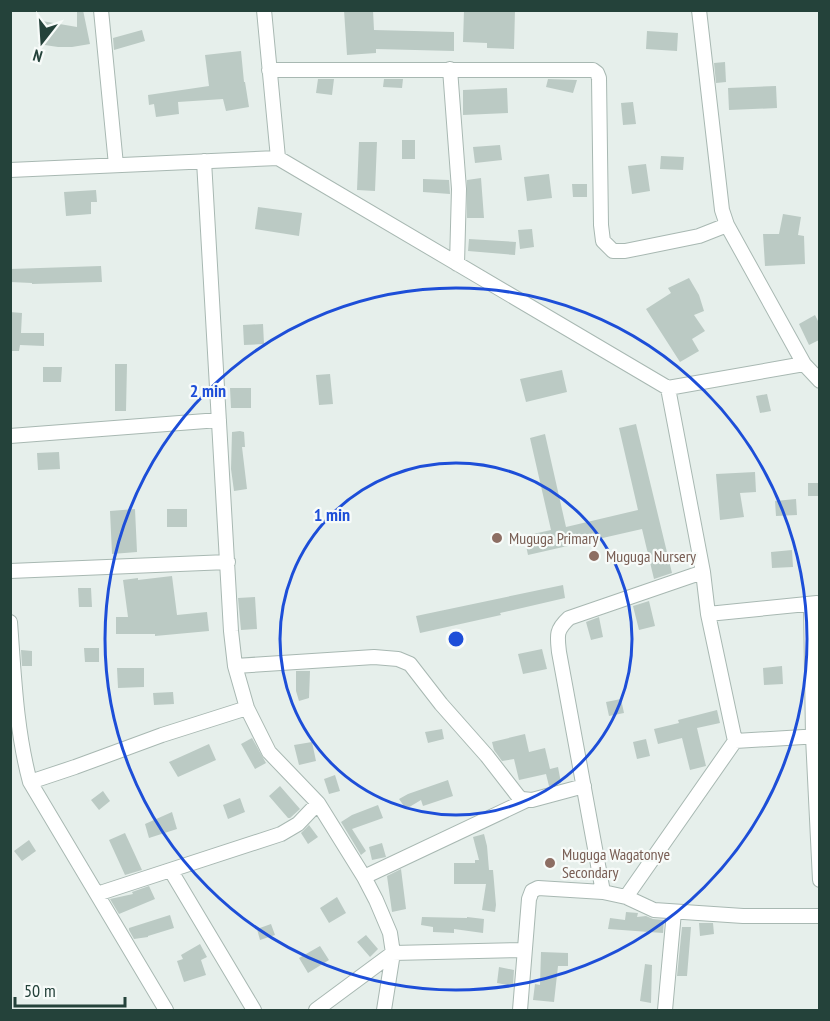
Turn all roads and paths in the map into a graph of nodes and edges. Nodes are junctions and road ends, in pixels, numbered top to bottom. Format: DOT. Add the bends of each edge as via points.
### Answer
graph roads {
  1 [pos="100,10"];
  2 [pos="264,10"];
  3 [pos="699,10"];
  4 [pos="450,69"];
  5 [pos="269,70"];
  6 [pos="278,158"];
  7 [pos="204,161"];
  8 [pos="116,165"];
  9 [pos="10,170"];
  10 [pos="727,225"];
  11 [pos="458,264"];
  12 [pos="804,364"];
  13 [pos="819,381"];
  14 [pos="668,388"];
  15 [pos="219,420"];
  16 [pos="10,436"];
  17 [pos="228,561"];
  18 [pos="10,571"];
  19 [pos="703,572"];
  20 [pos="815,603"];
  21 [pos="708,614"];
  22 [pos="10,622"];
  23 [pos="235,666"];
  24 [pos="247,708"];
  25 [pos="816,737"];
  26 [pos="735,741"];
  27 [pos="17,760"];
  28 [pos="30,782"];
  29 [pos="584,786"];
  30 [pos="527,800"];
  31 [pos="318,803"];
  32 [pos="171,871"];
  33 [pos="364,877"];
  34 [pos="819,880"];
  35 [pos="603,892"];
  36 [pos="97,894"];
  37 [pos="626,897"];
  38 [pos="674,912"];
  39 [pos="819,916"];
  40 [pos="524,950"];
  41 [pos="393,953"];
  42 [pos="166,1011"];
  43 [pos="254,1011"];
  44 [pos="316,1011"];
  45 [pos="384,1011"];
  46 [pos="520,1011"];
  47 [pos="665,1011"];
  1 -- 8 [label="street"];
  2 -- 5 [label="street"];
  3 -- 10 [label="street" via="722,210"];
  4 -- 5 [label="street"];
  4 -- 10 [label="street" via="597,73 601,225 603,241 613,250 699,236"];
  4 -- 11 [label="street" via="459,189"];
  5 -- 6 [label="street"];
  6 -- 7 [label="street"];
  6 -- 11 [label="street"];
  7 -- 8 [label="street"];
  7 -- 15 [label="street"];
  8 -- 9 [label="street"];
  10 -- 12 [label="street"];
  11 -- 14 [label="street"];
  12 -- 13 [label="street"];
  12 -- 14 [label="street"];
  14 -- 19 [label="street"];
  15 -- 16 [label="street"];
  15 -- 17 [label="street"];
  17 -- 18 [label="street"];
  17 -- 23 [label="street"];
  19 -- 21 [label="street"];
  19 -- 29 [label="street" via="569,618 560,626 559,652"];
  20 -- 21 [label="street"];
  20 -- 25 [label="street"];
  21 -- 26 [label="street"];
  22 -- 27 [label="street"];
  23 -- 24 [label="street"];
  23 -- 30 [label="street" via="374,657 405,661 518,795"];
  24 -- 28 [label="street"];
  24 -- 31 [label="street" via="269,752"];
  25 -- 26 [label="street"];
  25 -- 34 [label="street"];
  26 -- 37 [label="street"];
  27 -- 28 [label="street"];
  28 -- 36 [label="street"];
  29 -- 30 [label="street"];
  29 -- 35 [label="street"];
  30 -- 33 [label="street"];
  31 -- 32 [label="street" via="298,824 281,834"];
  31 -- 33 [label="street"];
  32 -- 36 [label="street"];
  32 -- 43 [label="street"];
  33 -- 41 [label="street" via="390,933"];
  35 -- 37 [label="street"];
  35 -- 40 [label="street" via="538,888 532,891"];
  36 -- 42 [label="street"];
  37 -- 38 [label="street" via="654,910"];
  38 -- 39 [label="street"];
  38 -- 47 [label="street"];
  40 -- 41 [label="street"];
  40 -- 46 [label="street"];
  41 -- 44 [label="street"];
  41 -- 45 [label="street"];
}
